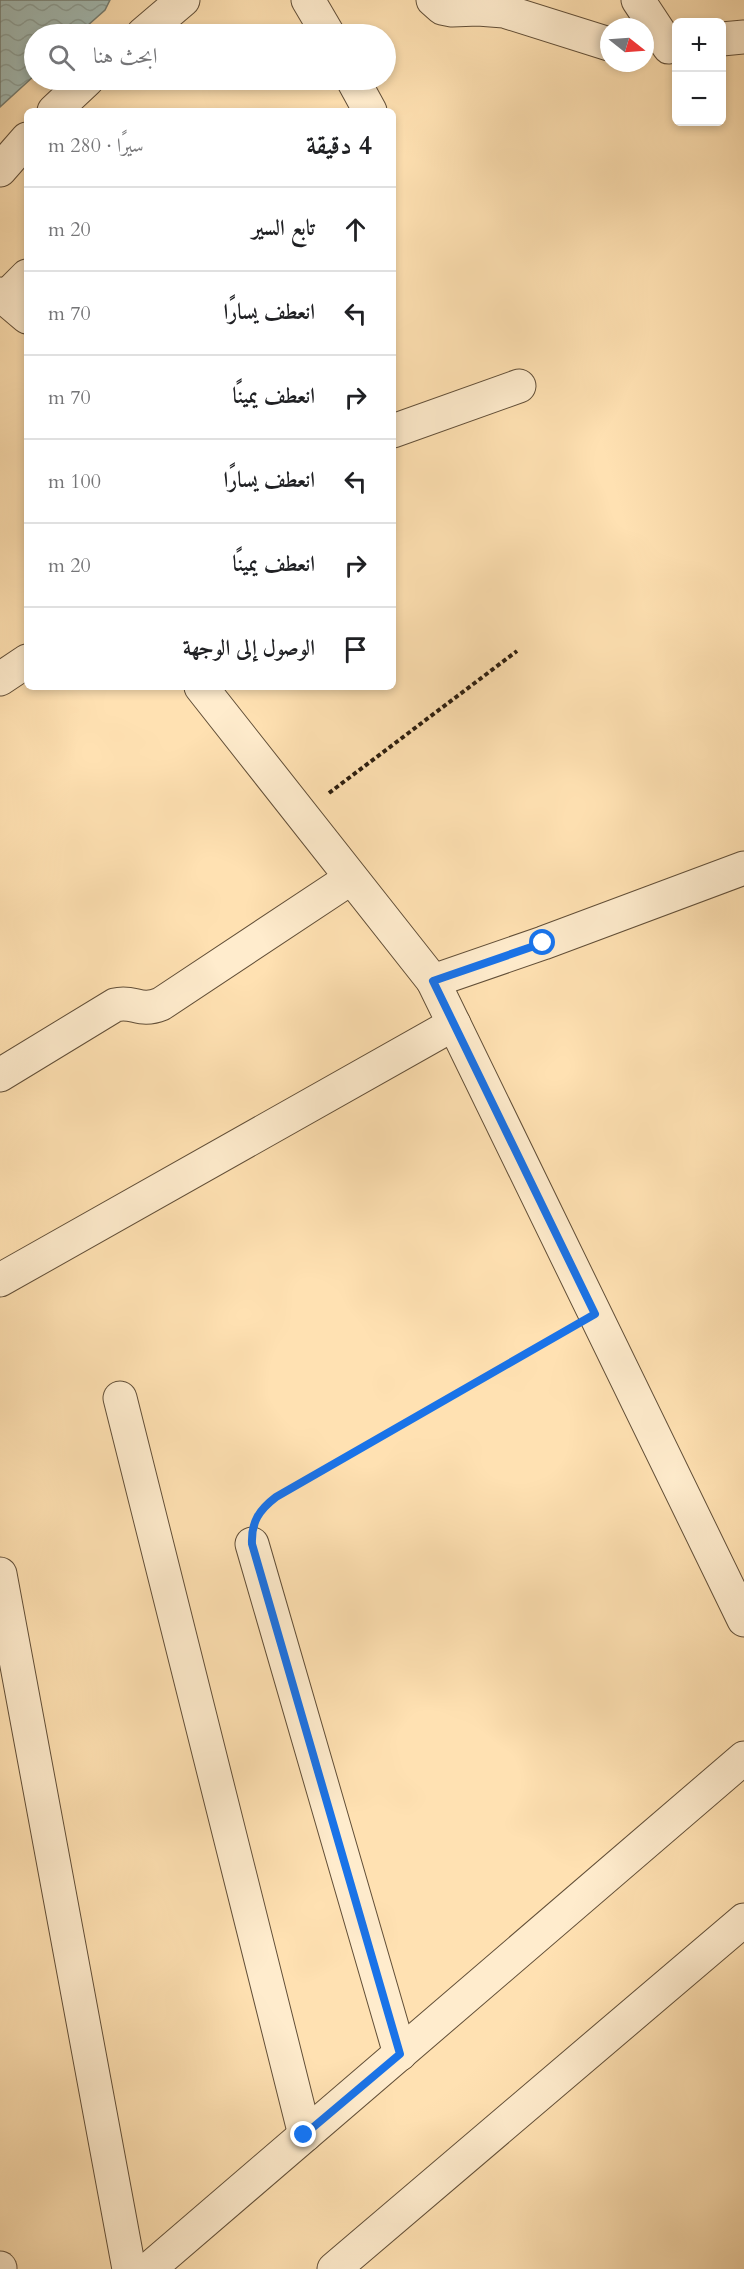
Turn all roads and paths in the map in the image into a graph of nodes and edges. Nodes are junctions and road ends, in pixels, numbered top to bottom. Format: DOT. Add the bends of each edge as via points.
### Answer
graph roads {
  1 [pos="183,0"];
  2 [pos="308,0"];
  3 [pos="434,0"];
  4 [pos="638,0"];
  5 [pos="155,24"];
  6 [pos="322,24"];
  7 [pos="744,37"];
  8 [pos="726,39"];
  9 [pos="600,41"];
  10 [pos="663,48"];
  11 [pos="76,90"];
  12 [pos="358,90"];
  13 [pos="57,108"];
  14 [pos="368,108"];
  15 [pos="24,142"];
  16 [pos="0,170"];
  17 [pos="519,386"];
  18 [pos="396,429"];
  19 [pos="518,651"];
  20 [pos="24,663"];
  21 [pos="0,679"];
  22 [pos="203,690"];
  23 [pos="300,814"];
  24 [pos="744,868"];
  25 [pos="351,878"];
  26 [pos="433,981"];
  27 [pos="454,1024"];
  28 [pos="0,1075"];
  29 [pos="0,1280"];
  30 [pos="595,1314"];
  31 [pos="120,1398"];
  32 [pos="252,1544"];
  33 [pos="0,1575"];
  34 [pos="744,1620"];
  35 [pos="744,1758"];
  36 [pos="744,1920"];
  37 [pos="400,2054"];
  38 [pos="304,2135"];
  39 [pos="129,2269"];
  40 [pos="149,2269"];
  41 [pos="334,2269"];
  1 -- 5 [label="street"];
  2 -- 6 [label="street"];
  3 -- 9 [label="street" via="442,8 452,10 504,11"];
  4 -- 10 [label="street"];
  7 -- 8 [label="street"];
  11 -- 13 [label="street"];
  12 -- 14 [label="street"];
  15 -- 16 [label="street"];
  17 -- 18 [label="street"];
  19 -- 23 [label="path"];
  20 -- 21 [label="street"];
  22 -- 23 [label="street"];
  23 -- 25 [label="street"];
  24 -- 26 [label="street"];
  25 -- 26 [label="street"];
  25 -- 28 [label="street" via="161,1004 143,1009 123,1002 115,1005"];
  26 -- 27 [label="street"];
  27 -- 29 [label="street"];
  27 -- 30 [label="street"];
  30 -- 32 [label="path" via="276,1497 257,1515 251,1530"];
  30 -- 34 [label="street"];
  31 -- 38 [label="street"];
  32 -- 37 [label="street"];
  33 -- 39 [label="street"];
  35 -- 37 [label="street"];
  36 -- 41 [label="street"];
  37 -- 38 [label="street"];
  38 -- 40 [label="street"];
}
